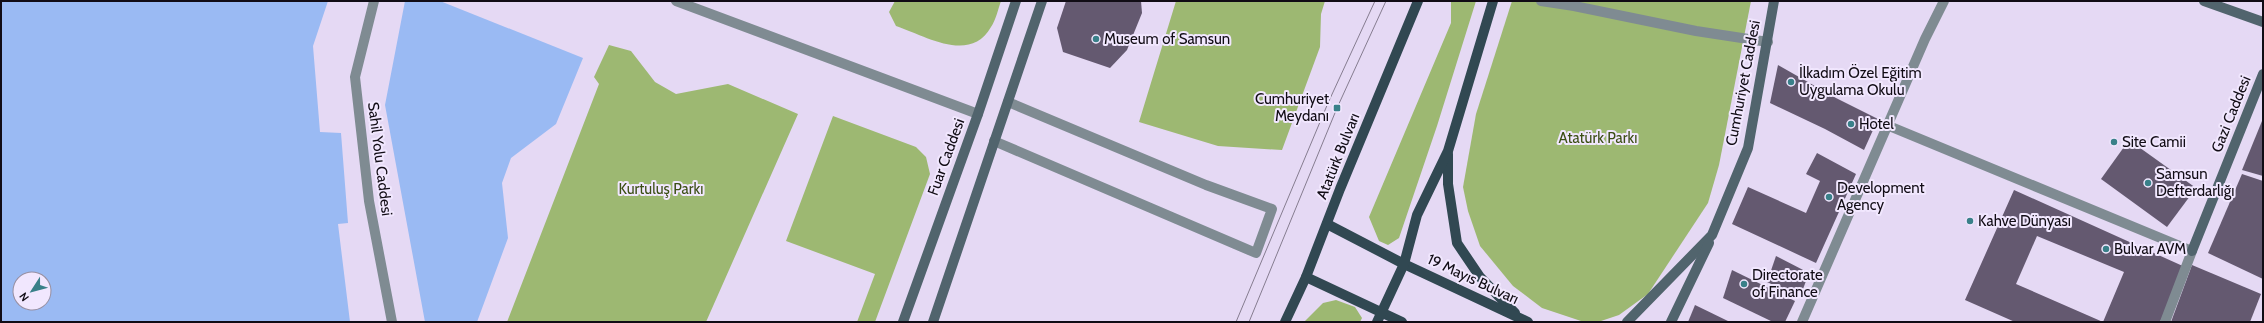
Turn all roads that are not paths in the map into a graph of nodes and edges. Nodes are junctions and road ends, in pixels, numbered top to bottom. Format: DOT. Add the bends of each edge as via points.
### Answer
graph roads {
  1 [pos="374,1"];
  2 [pos="676,1"];
  3 [pos="1016,1"];
  4 [pos="1042,1"];
  5 [pos="1418,1"];
  6 [pos="1493,1"];
  7 [pos="1541,1"];
  8 [pos="1774,1"];
  9 [pos="1944,1"];
  10 [pos="2204,1"];
  11 [pos="2263,22"];
  12 [pos="1768,42"];
  13 [pos="2263,74"];
  14 [pos="1008,102"];
  15 [pos="978,114"];
  16 [pos="1889,126"];
  17 [pos="994,141"];
  18 [pos="1448,151"];
  19 [pos="1327,224"];
  20 [pos="1712,235"];
  21 [pos="2192,251"];
  22 [pos="1404,264"];
  23 [pos="1306,277"];
  24 [pos="1383,312"];
  25 [pos="1524,320"];
  26 [pos="392,322"];
  27 [pos="902,322"];
  28 [pos="933,322"];
  29 [pos="1285,322"];
  30 [pos="1377,322"];
  31 [pos="1402,322"];
  32 [pos="1628,322"];
  33 [pos="1671,322"];
  34 [pos="1802,322"];
  35 [pos="2165,322"];
  1 -- 26 [label="street, Sahil Yolu Caddesi" via="355,77 369,201"];
  2 -- 15 [label="street"];
  3 -- 15 [label="main road, Fuar Caddesi"];
  4 -- 14 [label="main road"];
  5 -- 19 [label="main road, Atatürk Bulvarı"];
  6 -- 18 [label="main road"];
  7 -- 12 [label="street"];
  8 -- 12 [label="main road, Cumhuriyet Caddesi"];
  9 -- 16 [label="street" via="1925,39"];
  10 -- 11 [label="main road"];
  12 -- 20 [label="main road, Cumhuriyet Caddesi" via="1748,148"];
  13 -- 21 [label="main road, Gazi Caddesi"];
  14 -- 17 [label="main road"];
  14 -- 17 [label="street" via="1206,185 1272,209 1256,253"];
  15 -- 27 [label="main road, Fuar Caddesi"];
  16 -- 21 [label="street"];
  16 -- 34 [label="street"];
  17 -- 28 [label="main road"];
  18 -- 22 [label="main road" via="1417,215"];
  18 -- 25 [label="main road" via="1448,184 1457,243 1480,277"];
  19 -- 22 [label="main road, 19 Mayıs Bulvarı"];
  19 -- 23 [label="main road, Atatürk Bulvarı"];
  20 -- 32 [label="main road, Cumhuriyet Caddesi"];
  20 -- 33 [label="main road"];
  21 -- 35 [label="street, Gazi Caddesi"];
  22 -- 24 [label="main road"];
  22 -- 25 [label="main road, 19 Mayıs Bulvarı"];
  23 -- 24 [label="main road"];
  23 -- 29 [label="main road, Atatürk Bulvarı"];
  24 -- 30 [label="main road"];
  24 -- 31 [label="main road"];
}
